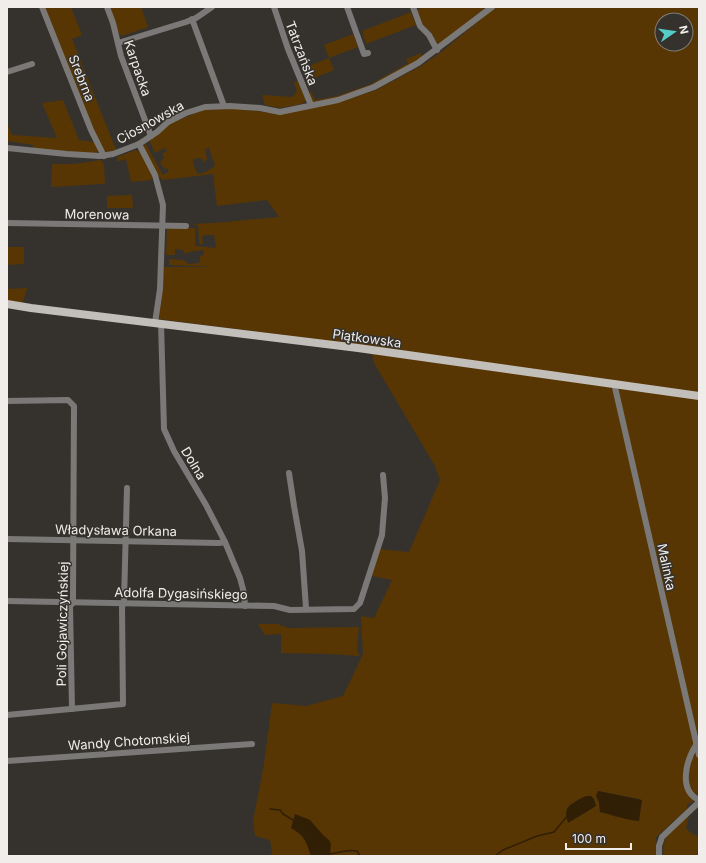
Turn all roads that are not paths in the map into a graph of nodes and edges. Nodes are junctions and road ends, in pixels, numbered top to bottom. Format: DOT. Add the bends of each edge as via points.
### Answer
graph roads {
  1 [pos="42,7"];
  2 [pos="107,7"];
  3 [pos="212,7"];
  4 [pos="274,7"];
  5 [pos="347,7"];
  6 [pos="413,7"];
  7 [pos="489,8"];
  8 [pos="192,19"];
  9 [pos="118,43"];
  10 [pos="437,50"];
  11 [pos="368,53"];
  12 [pos="32,64"];
  13 [pos="7,72"];
  14 [pos="224,106"];
  15 [pos="311,106"];
  16 [pos="151,136"];
  17 [pos="139,144"];
  18 [pos="7,148"];
  19 [pos="104,156"];
  20 [pos="7,223"];
  21 [pos="163,226"];
  22 [pos="186,226"];
  23 [pos="7,304"];
  24 [pos="7,308"];
  25 [pos="31,308"];
  26 [pos="158,323"];
  27 [pos="614,384"];
  28 [pos="699,396"];
  29 [pos="7,401"];
  30 [pos="289,473"];
  31 [pos="383,475"];
  32 [pos="127,488"];
  33 [pos="7,539"];
  34 [pos="74,540"];
  35 [pos="125,541"];
  36 [pos="225,542"];
  37 [pos="7,601"];
  38 [pos="73,603"];
  39 [pos="124,603"];
  40 [pos="245,606"];
  41 [pos="306,608"];
  42 [pos="72,708"];
  43 [pos="7,715"];
  44 [pos="252,744"];
  45 [pos="696,745"];
  46 [pos="699,755"];
  47 [pos="7,761"];
  48 [pos="699,801"];
  49 [pos="660,856"];
  1 -- 19 [label="street, Srebrna"];
  2 -- 9 [label="street, Karpacka"];
  3 -- 8 [label="street"];
  4 -- 15 [label="street, Tatrzańska"];
  5 -- 11 [label="street" via="364,54"];
  6 -- 10 [label="street" via="420,26 429,35"];
  7 -- 10 [label="street, Ciosnowska"];
  8 -- 9 [label="street"];
  8 -- 14 [label="street"];
  9 -- 16 [label="street, Karpacka"];
  10 -- 15 [label="street, Ciosnowska" via="374,87 338,100"];
  12 -- 13 [label="street"];
  14 -- 15 [label="street, Ciosnowska" via="280,112"];
  14 -- 16 [label="street, Ciosnowska" via="205,107 186,113 168,122"];
  16 -- 17 [label="street, Ciosnowska"];
  17 -- 19 [label="street, Ciosnowska" via="125,151"];
  17 -- 21 [label="street, Dolna" via="159,188 163,205"];
  18 -- 19 [label="street, Ciosnowska"];
  20 -- 21 [label="street, Morenowa"];
  21 -- 22 [label="street, Morenowa"];
  21 -- 26 [label="street, Dolna"];
  23 -- 25 [label="main road, Piątkowska"];
  24 -- 25 [label="main road, Piątkowska"];
  25 -- 26 [label="main road, Piątkowska"];
  26 -- 27 [label="main road, Piątkowska"];
  26 -- 36 [label="street, Dolna" via="164,429"];
  27 -- 28 [label="main road, Piątkowska"];
  27 -- 45 [label="street, Malinka"];
  29 -- 34 [label="street, Poli Gojawiczyńskiej" via="68,400 74,406"];
  30 -- 41 [label="street" via="302,551"];
  31 -- 41 [label="street, Adolfa Dygasińskiego" via="385,498 382,535 360,603 354,609"];
  32 -- 35 [label="street"];
  33 -- 34 [label="street, Władysława Orkana"];
  34 -- 35 [label="street, Władysława Orkana"];
  34 -- 38 [label="street, Poli Gojawiczyńskiej"];
  35 -- 36 [label="street, Władysława Orkana"];
  35 -- 39 [label="street"];
  36 -- 40 [label="street, Dolna" via="240,578"];
  37 -- 38 [label="street, Adolfa Dygasińskiego"];
  38 -- 39 [label="street, Adolfa Dygasińskiego"];
  38 -- 42 [label="street, Poli Gojawiczyńskiej" via="70,606"];
  39 -- 40 [label="street, Adolfa Dygasińskiego"];
  39 -- 42 [label="street" via="123,704"];
  40 -- 41 [label="street, Adolfa Dygasińskiego" via="274,606 290,610"];
  42 -- 43 [label="street"];
  44 -- 47 [label="street, Wandy Chotomskiej"];
  45 -- 46 [label="street, Malinka"];
  45 -- 48 [label="street" via="686,771 687,787 692,797"];
  48 -- 49 [label="street" via="662,837 659,846"];
}
